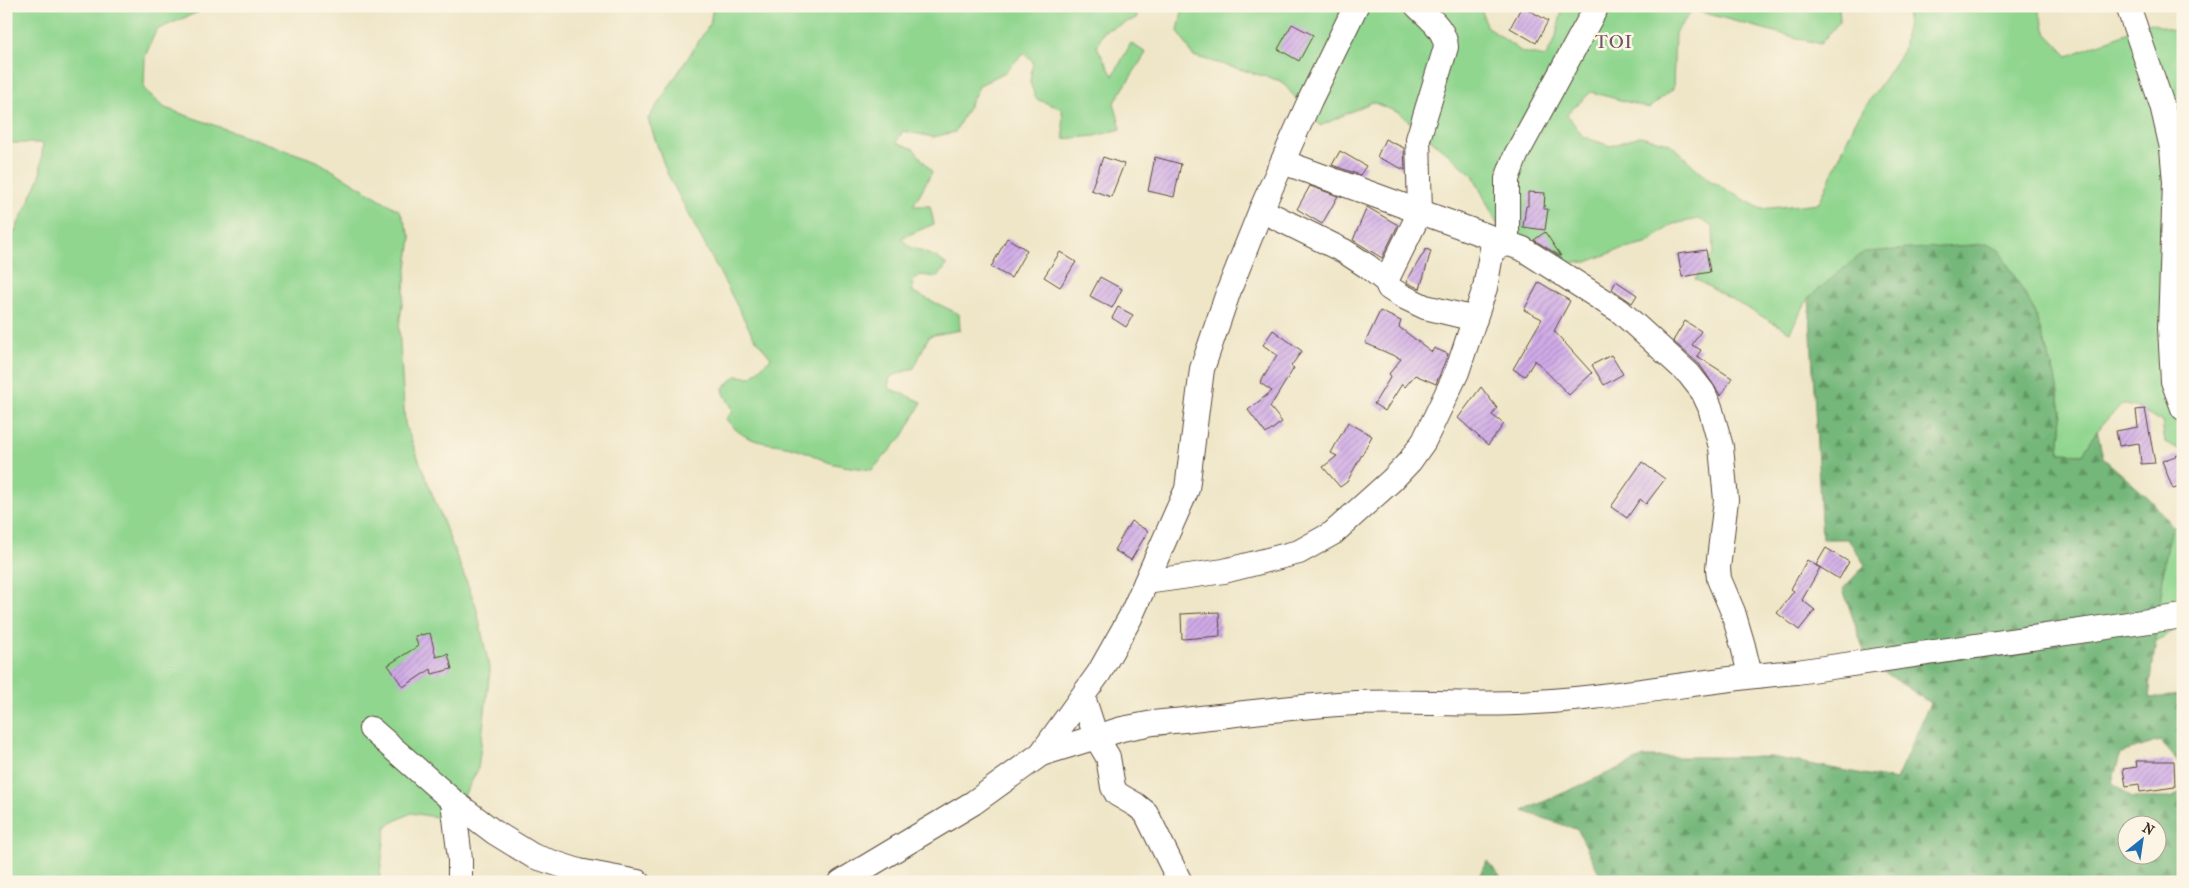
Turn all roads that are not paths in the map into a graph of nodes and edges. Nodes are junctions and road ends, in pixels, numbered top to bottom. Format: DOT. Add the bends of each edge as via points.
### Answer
graph roads {
  1 [pos="1356,6"];
  2 [pos="1418,6"];
  3 [pos="1597,6"];
  4 [pos="2128,6"];
  5 [pos="1283,162"];
  6 [pos="1261,210"];
  7 [pos="1420,212"];
  8 [pos="1507,244"];
  9 [pos="1386,282"];
  10 [pos="1475,319"];
  11 [pos="2183,408"];
  12 [pos="1146,582"];
  13 [pos="2183,616"];
  14 [pos="1750,675"];
  15 [pos="1083,697"];
  16 [pos="371,729"];
  17 [pos="1096,737"];
  18 [pos="1041,754"];
  19 [pos="453,800"];
  20 [pos="460,882"];
  21 [pos="638,882"];
  22 [pos="841,882"];
  23 [pos="1180,882"];
  1 -- 5 [label="street"];
  2 -- 7 [label="street" via="1440,30 1446,47 1418,139"];
  3 -- 8 [label="street" via="1506,179"];
  4 -- 11 [label="street" via="2162,105 2172,148 2175,182 2170,328 2173,381"];
  5 -- 6 [label="street"];
  5 -- 7 [label="street"];
  6 -- 9 [label="street" via="1344,251"];
  6 -- 12 [label="street" via="1202,369 1187,490"];
  7 -- 8 [label="street"];
  7 -- 9 [label="street"];
  8 -- 10 [label="street" via="1492,250"];
  8 -- 14 [label="street" via="1523,249 1620,311 1689,374 1703,392 1720,446 1726,500 1719,579 1733,612"];
  9 -- 10 [label="street" via="1389,288 1425,307"];
  10 -- 12 [label="street" via="1457,372 1424,440 1392,480 1333,533 1300,552 1281,558 1224,572"];
  12 -- 15 [label="street" via="1130,618"];
  13 -- 14 [label="street" via="1797,672"];
  14 -- 17 [label="street" via="1638,692 1516,703 1404,702 1310,708 1153,723"];
  15 -- 17 [label="street"];
  15 -- 18 [label="street"];
  16 -- 19 [label="street"];
  17 -- 18 [label="street"];
  17 -- 23 [label="street" via="1108,756 1117,794 1146,813"];
  18 -- 22 [label="street" via="973,803"];
  19 -- 20 [label="street"];
  19 -- 21 [label="street" via="494,832 533,856 579,871"];
}
